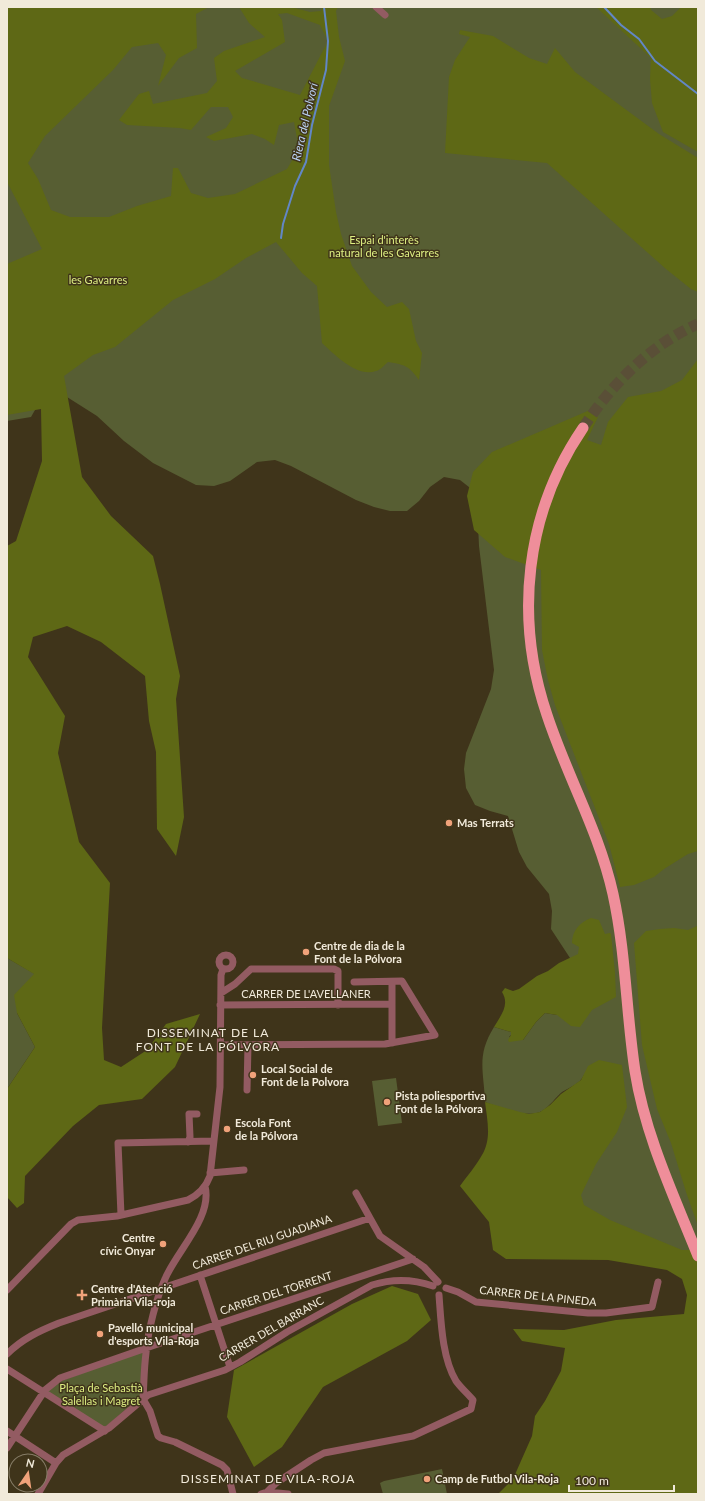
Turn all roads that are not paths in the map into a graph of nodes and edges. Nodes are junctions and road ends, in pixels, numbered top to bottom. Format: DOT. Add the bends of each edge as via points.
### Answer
graph roads {
  1 [pos="376,7"];
  2 [pos="385,15"];
  3 [pos="583,428"];
  4 [pos="223,969"];
  5 [pos="354,982"];
  6 [pos="392,982"];
  7 [pos="220,993"];
  8 [pos="392,1004"];
  9 [pos="220,1005"];
  10 [pos="338,1005"];
  11 [pos="392,1043"];
  12 [pos="220,1045"];
  13 [pos="248,1045"];
  14 [pos="247,1090"];
  15 [pos="197,1114"];
  16 [pos="213,1141"];
  17 [pos="188,1142"];
  18 [pos="244,1170"];
  19 [pos="210,1173"];
  20 [pos="205,1186"];
  21 [pos="356,1193"];
  22 [pos="121,1215"];
  23 [pos="370,1218"];
  24 [pos="698,1256"];
  25 [pos="413,1259"];
  26 [pos="200,1275"];
  27 [pos="658,1282"];
  28 [pos="436,1284"];
  29 [pos="162,1288"];
  30 [pos="446,1288"];
  31 [pos="7,1290"];
  32 [pos="439,1295"];
  33 [pos="216,1324"];
  34 [pos="146,1349"];
  35 [pos="7,1354"];
  36 [pos="230,1367"];
  37 [pos="7,1369"];
  38 [pos="43,1392"];
  39 [pos="143,1399"];
  40 [pos="7,1431"];
  41 [pos="105,1431"];
  42 [pos="15,1436"];
  43 [pos="7,1448"];
  44 [pos="56,1463"];
  45 [pos="264,1493"];
  46 [pos="38,1494"];
  47 [pos="233,1494"];
  48 [pos="288,1494"];
  1 -- 2 [label="street"];
  3 -- 24 [label="highway" via="552,485 537,530 528,593 531,645 537,683 547,717 605,862 620,929 635,1071 641,1097 660,1161"];
  4 -- 7 [label="street"];
  5 -- 6 [label="street"];
  6 -- 8 [label="street"];
  6 -- 11 [label="street" via="402,981 435,1034"];
  7 -- 9 [label="street"];
  7 -- 10 [label="street" via="251,969 334,969 338,971"];
  8 -- 10 [label="street, CARRER DE L'AVELLANER"];
  8 -- 11 [label="street"];
  9 -- 10 [label="street, CARRER DE L'AVELLANER"];
  9 -- 12 [label="street"];
  11 -- 13 [label="street"];
  12 -- 13 [label="street"];
  12 -- 16 [label="street" via="220,1087"];
  13 -- 14 [label="street"];
  15 -- 17 [label="street" via="189,1114"];
  16 -- 17 [label="street"];
  16 -- 19 [label="street"];
  17 -- 22 [label="street" via="118,1143"];
  18 -- 19 [label="street"];
  19 -- 20 [label="street"];
  20 -- 22 [label="street" via="188,1200"];
  20 -- 29 [label="street" via="207,1193 198,1225 169,1269"];
  21 -- 23 [label="street"];
  22 -- 31 [label="street" via="78,1220 71,1224"];
  23 -- 25 [label="street" via="380,1236"];
  23 -- 26 [label="street, CARRER DEL RIU GUADIANA"];
  25 -- 28 [label="street" via="424,1267"];
  25 -- 33 [label="street, CARRER DEL TORRENT"];
  26 -- 29 [label="street, CARRER DEL RIU GUADIANA"];
  26 -- 33 [label="street"];
  27 -- 30 [label="street, CARRER DE LA PINEDA" via="652,1307 596,1313 476,1302"];
  28 -- 30 [label="street" via="445,1284"];
  28 -- 32 [label="street" via="434,1292"];
  28 -- 36 [label="street, CARRER DEL BARRANC" via="386,1281 366,1287"];
  29 -- 34 [label="street"];
  29 -- 35 [label="street, CARRER DEL RIU GUADIANA" via="38,1331 21,1341"];
  30 -- 32 [label="street" via="445,1293"];
  32 -- 45 [label="street" via="442,1334 450,1367 457,1381 473,1400 471,1409 413,1436 324,1453"];
  33 -- 34 [label="street, CARRER DEL TORRENT"];
  33 -- 36 [label="street"];
  34 -- 38 [label="street, CARRER DEL TORRENT" via="65,1376"];
  34 -- 39 [label="street"];
  36 -- 39 [label="street, CARRER DEL BARRANC" via="148,1395"];
  37 -- 38 [label="street"];
  38 -- 41 [label="street"];
  38 -- 42 [label="street, CARRER DEL TORRENT"];
  39 -- 41 [label="street, CARRER DEL BARRANC"];
  39 -- 47 [label="street" via="158,1436 222,1465 227,1470"];
  40 -- 42 [label="street"];
  41 -- 44 [label="street, CARRER DEL BARRANC" via="68,1451"];
  42 -- 43 [label="street, CARRER DEL TORRENT"];
  42 -- 44 [label="street"];
  44 -- 46 [label="street, CARRER DEL BARRANC"];
  45 -- 48 [label="street"];
}
